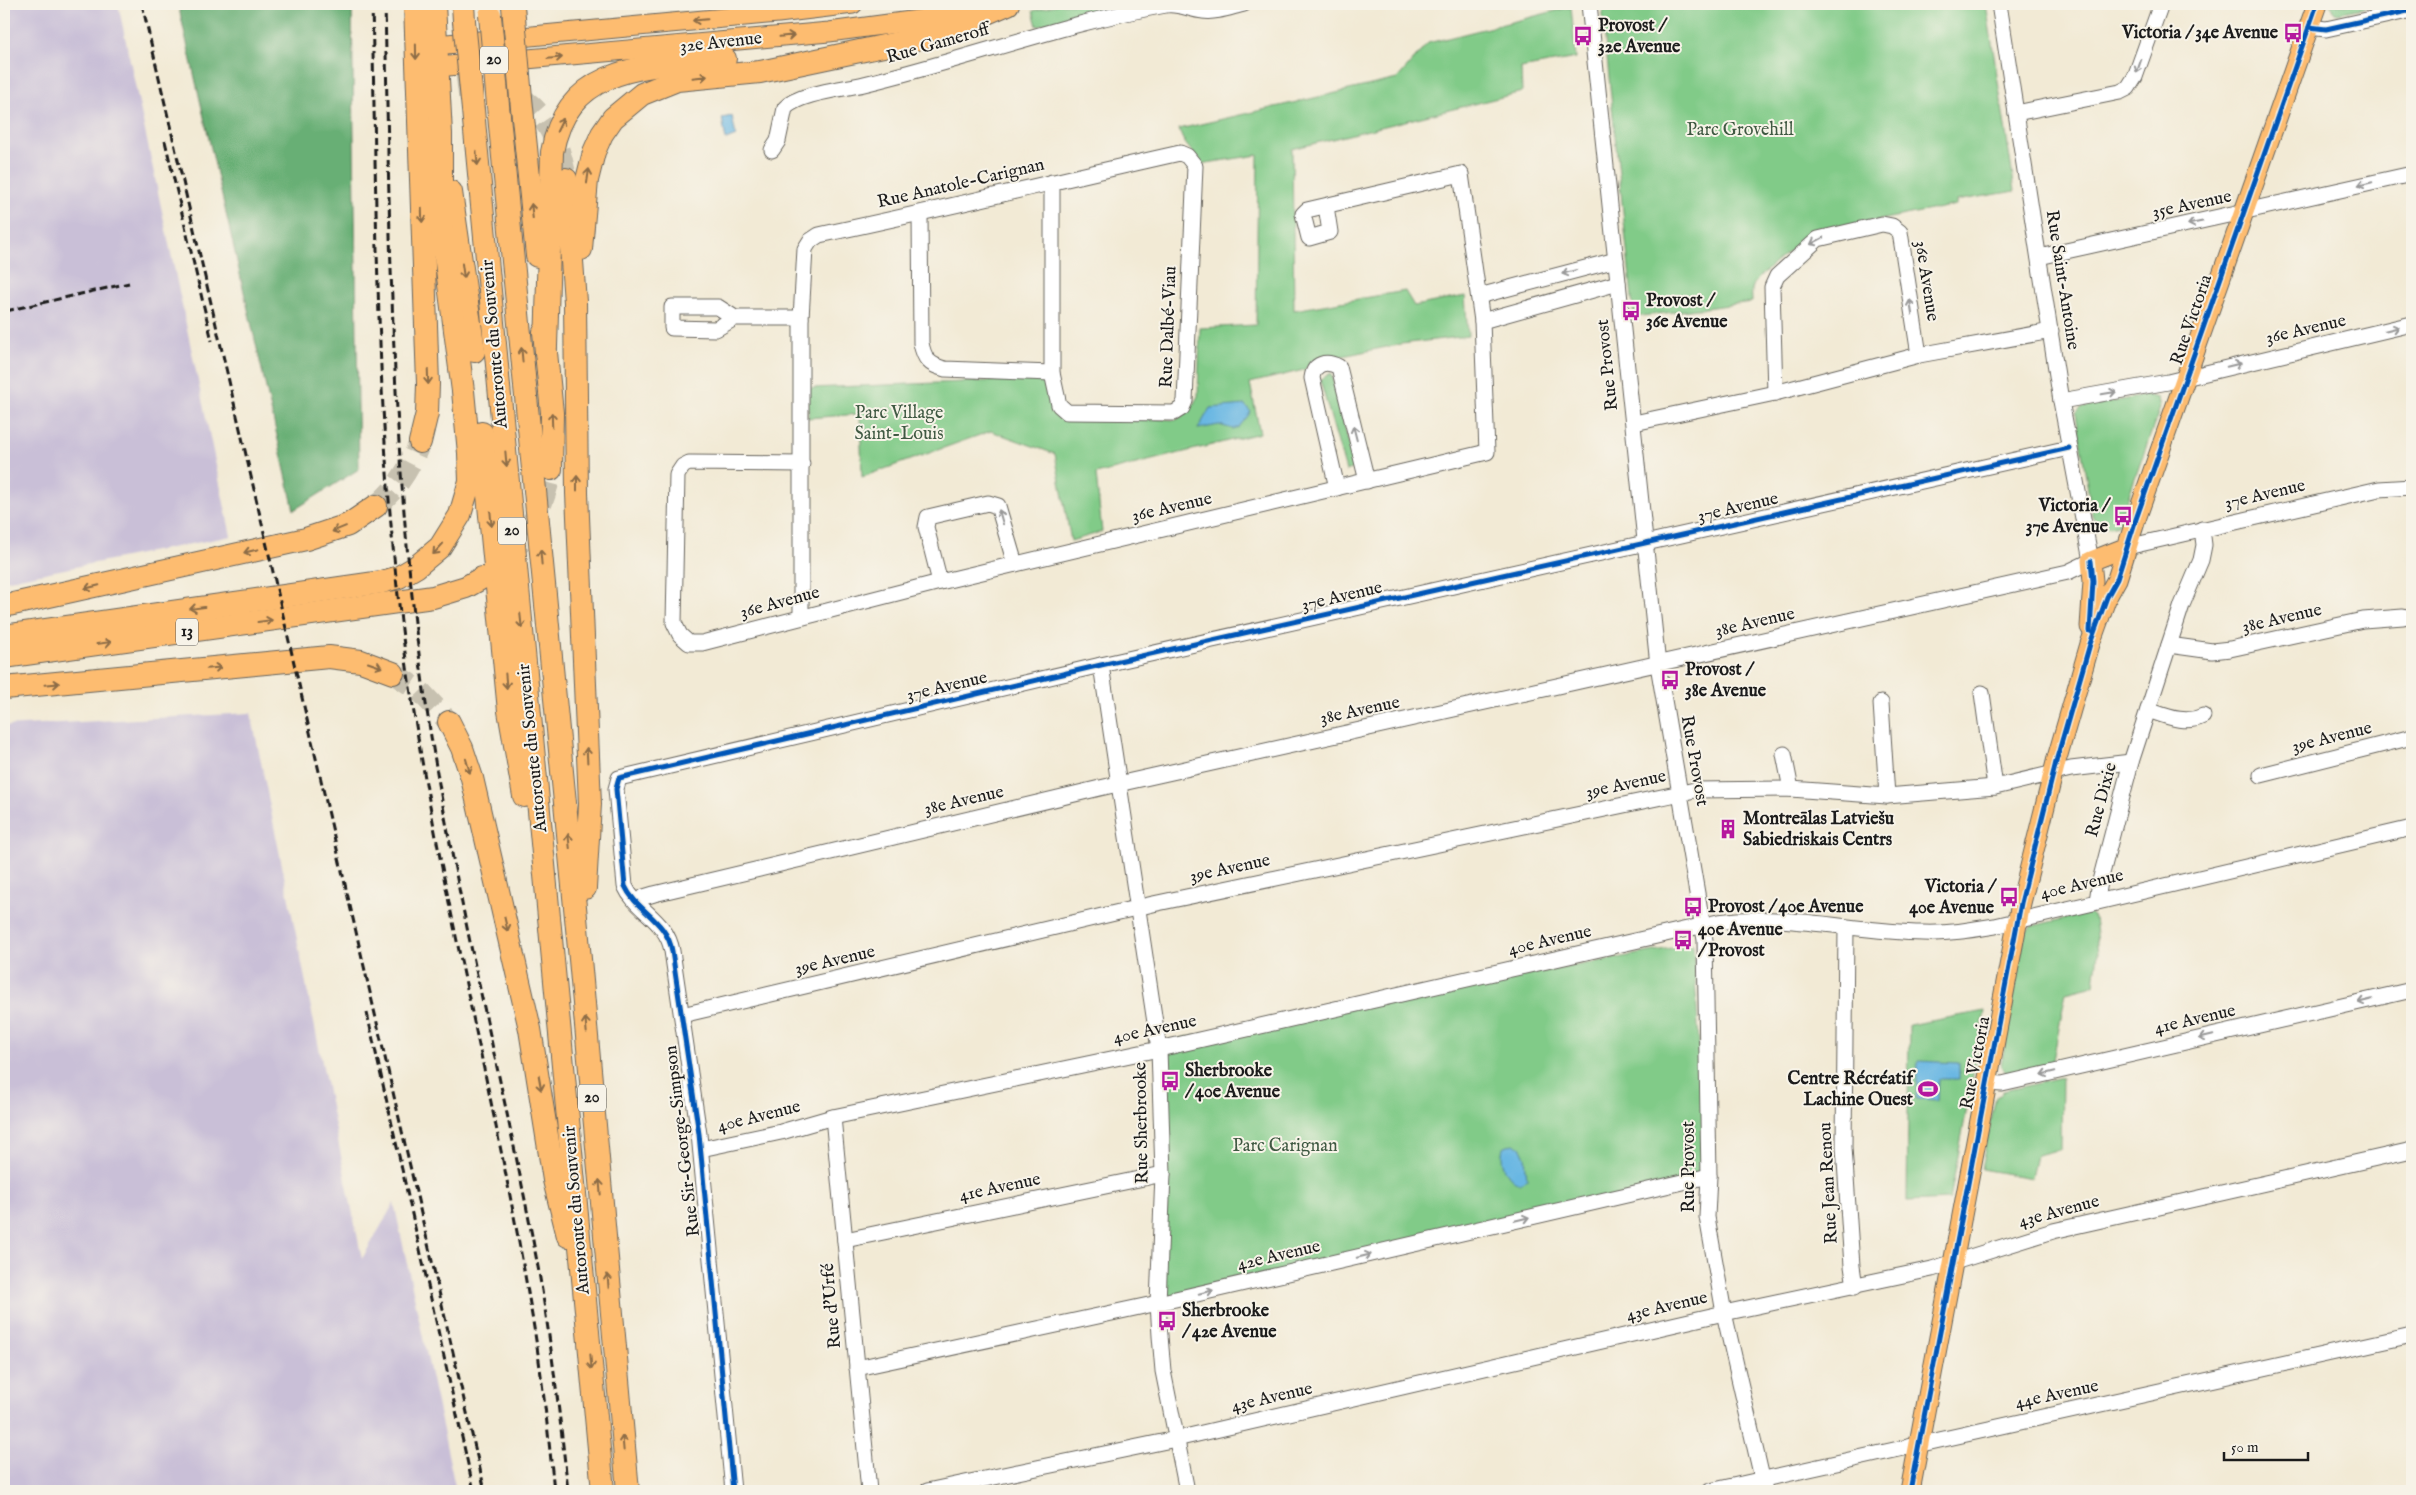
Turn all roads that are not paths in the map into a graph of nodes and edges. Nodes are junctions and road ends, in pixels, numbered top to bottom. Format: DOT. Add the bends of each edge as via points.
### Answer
graph roads {
  1 [pos="415,4"];
  2 [pos="434,4"];
  3 [pos="853,4"];
  4 [pos="1003,4"];
  5 [pos="1008,4"];
  6 [pos="1237,4"];
  7 [pos="1590,4"];
  8 [pos="1999,4"];
  9 [pos="2161,4"];
  10 [pos="2317,4"];
  11 [pos="513,5"];
  12 [pos="490,9"];
  13 [pos="2412,10"];
  14 [pos="464,12"];
  15 [pos="2309,27"];
  16 [pos="896,44"];
  17 [pos="436,45"];
  18 [pos="437,67"];
  19 [pos="2016,113"];
  20 [pos="441,134"];
  21 [pos="772,150"];
  22 [pos="1195,166"];
  23 [pos="2412,174"];
  24 [pos="566,179"];
  25 [pos="1052,182"];
  26 [pos="1326,206"];
  27 [pos="2243,213"];
  28 [pos="920,214"];
  29 [pos="2039,257"];
  30 [pos="1616,260"];
  31 [pos="1618,283"];
  32 [pos="1479,296"];
  33 [pos="575,302"];
  34 [pos="735,318"];
  35 [pos="801,318"];
  36 [pos="1482,321"];
  37 [pos="2412,324"];
  38 [pos="2050,330"];
  39 [pos="546,346"];
  40 [pos="1919,355"];
  41 [pos="1052,373"];
  42 [pos="2187,377"];
  43 [pos="1775,393"];
  44 [pos="2061,401"];
  45 [pos="1634,423"];
  46 [pos="420,442"];
  47 [pos="2070,448"];
  48 [pos="802,464"];
  49 [pos="552,468"];
  50 [pos="1367,481"];
  51 [pos="2412,487"];
  52 [pos="1337,488"];
  53 [pos="376,506"];
  54 [pos="2202,529"];
  55 [pos="1646,543"];
  56 [pos="2127,547"];
  57 [pos="2097,558"];
  58 [pos="1015,564"];
  59 [pos="482,578"];
  60 [pos="940,582"];
  61 [pos="2107,597"];
  62 [pos="4,606"];
  63 [pos="801,616"];
  64 [pos="2403,617"];
  65 [pos="4,636"];
  66 [pos="2090,644"];
  67 [pos="2169,645"];
  68 [pos="4,658"];
  69 [pos="1658,665"];
  70 [pos="1101,666"];
  71 [pos="393,673"];
  72 [pos="4,688"];
  73 [pos="1982,692"];
  74 [pos="1881,703"];
  75 [pos="2148,710"];
  76 [pos="2203,716"];
  77 [pos="449,722"];
  78 [pos="2412,737"];
  79 [pos="1784,754"];
  80 [pos="2131,762"];
  81 [pos="2053,774"];
  82 [pos="2261,775"];
  83 [pos="622,777"];
  84 [pos="1118,784"];
  85 [pos="1995,787"];
  86 [pos="1791,789"];
  87 [pos="1681,792"];
  88 [pos="1887,796"];
  89 [pos="2412,828"];
  90 [pos="2097,901"];
  91 [pos="638,902"];
  92 [pos="1138,908"];
  93 [pos="2017,921"];
  94 [pos="1704,926"];
  95 [pos="1846,927"];
  96 [pos="553,952"];
  97 [pos="580,959"];
  98 [pos="2412,990"];
  99 [pos="682,1015"];
  100 [pos="1159,1049"];
  101 [pos="1987,1083"];
  102 [pos="833,1117"];
  103 [pos="700,1149"];
  104 [pos="2412,1150"];
  105 [pos="1163,1174"];
  106 [pos="1709,1176"];
  107 [pos="845,1240"];
  108 [pos="1953,1263"];
  109 [pos="1855,1287"];
  110 [pos="1158,1303"];
  111 [pos="586,1313"];
  112 [pos="1724,1313"];
  113 [pos="2412,1335"];
  114 [pos="857,1368"];
  115 [pos="1176,1439"];
  116 [pos="1919,1445"];
  117 [pos="1764,1485"];
  118 [pos="603,1491"];
  119 [pos="628,1491"];
  120 [pos="733,1491"];
  121 [pos="869,1491"];
  122 [pos="927,1491"];
  123 [pos="1187,1491"];
  124 [pos="1710,1491"];
  125 [pos="1910,1491"];
  1 -- 46 [label="highway, one-way" via="428,384 427,413"];
  2 -- 17 [label="highway"];
  3 -- 17 [label="main road, 32e Avenue, one-way"];
  18 -- 4 [label="main road, 32e Avenue, one-way" via="848,30"];
  5 -- 16 [label="highway" via="940,32"];
  6 -- 21 [label="street, Rue Gameroff" via="1206,11 1175,4 1153,8 1053,31 889,78 799,99 785,108 778,141"];
  7 -- 30 [label="street, Rue Provost"];
  8 -- 19 [label="street, Rue Saint-Antoine"];
  9 -- 19 [label="street, one-way" via="2136,78 2128,88"];
  10 -- 15 [label="main road, Rue Victoria"];
  39 -- 11 [label="highway, one-way, bridge"];
  97 -- 12 [label="highway, Autoroute du Souvenir / 20, one-way, bridge"];
  13 -- 15 [label="street" via="2326,29"];
  14 -- 96 [label="highway, Autoroute du Souvenir / 20, one-way, bridge"];
  15 -- 27 [label="main road, Rue Victoria"];
  33 -- 16 [label="highway, one-way" via="588,171 602,134 626,105 650,90 677,80 760,72"];
  39 -- 16 [label="highway, one-way" via="552,152 562,121 584,93 612,75 638,68"];
  17 -- 18 [label="highway"];
  18 -- 20 [label="highway" via="447,88"];
  19 -- 29 [label="street, Rue Saint-Antoine"];
  20 -- 65 [label="highway, 13, one-way" via="440,224 470,472 468,491 454,529 428,559 399,577 375,584"];
  20 -- 96 [label="highway, one-way" via="475,364 509,711"];
  22 -- 25 [label="street, Rue Anatole-Carignan" via="1180,153"];
  22 -- 41 [label="street, Rue Dalbé-Viau" via="1185,401 1182,408 1174,413 1066,412 1059,405"];
  23 -- 27 [label="street, 35e Avenue, one-way"];
  24 -- 33 [label="highway"];
  25 -- 28 [label="street, Rue Anatole-Carignan"];
  25 -- 41 [label="street, Rue Dalbé-Viau"];
  26 -- 32 [label="street, 36e Avenue" via="1461,174"];
  27 -- 29 [label="street, 35e Avenue, one-way"];
  27 -- 42 [label="main road, Rue Victoria"];
  28 -- 35 [label="street, Rue Anatole-Carignan" via="819,235 810,242 805,249"];
  28 -- 41 [label="street" via="923,356 934,366 945,369"];
  29 -- 38 [label="street, Rue Saint-Antoine"];
  30 -- 31 [label="street, Rue Provost"];
  30 -- 32 [label="street, one-way"];
  31 -- 36 [label="street"];
  31 -- 45 [label="street, Rue Provost"];
  32 -- 36 [label="street, 36e Avenue"];
  97 -- 33 [label="highway, one-way" via="590,804 577,493"];
  34 -- 35 [label="street"];
  35 -- 48 [label="street, Rue Anatole-Carignan"];
  36 -- 50 [label="street, 36e Avenue" via="1487,452"];
  42 -- 37 [label="street, 36e Avenue, one-way"];
  38 -- 40 [label="street"];
  38 -- 44 [label="street, Rue Saint-Antoine"];
  49 -- 39 [label="highway, one-way" via="552,413"];
  40 -- 43 [label="street"];
  40 -- 43 [label="street, 36e Avenue, one-way" via="1900,232 1882,224 1818,238 1777,276 1772,288"];
  44 -- 42 [label="street, 36e Avenue, one-way"];
  42 -- 56 [label="main road, Rue Victoria"];
  43 -- 45 [label="street"];
  44 -- 47 [label="street, Rue Saint-Antoine"];
  45 -- 55 [label="street, Rue Provost"];
  47 -- 55 [label="street, 37e Avenue"];
  47 -- 57 [label="street, Rue Saint-Antoine" via="2083,527"];
  48 -- 63 [label="street, Rue Anatole-Carignan"];
  48 -- 63 [label="street, 36e Avenue" via="689,463 683,466 677,475 674,623 689,643 702,643"];
  50 -- 52 [label="street, 36e Avenue"];
  50 -- 52 [label="street, one-way" via="1338,367 1331,362 1319,364 1313,370 1312,378"];
  51 -- 54 [label="street, 37e Avenue" via="2379,489"];
  52 -- 58 [label="street, 36e Avenue"];
  53 -- 62 [label="highway, one-way" via="348,525 306,539"];
  54 -- 56 [label="street, 37e Avenue"];
  54 -- 67 [label="street, Rue Dixie" via="2201,560"];
  55 -- 69 [label="street, Rue Provost"];
  55 -- 70 [label="street, 37e Avenue"];
  56 -- 57 [label="main road"];
  56 -- 61 [label="main road, Rue Victoria" via="2117,579"];
  57 -- 61 [label="main road" via="2108,579"];
  57 -- 66 [label="main road, Rue Victoria"];
  57 -- 69 [label="street, 38e Avenue" via="2068,572"];
  58 -- 60 [label="street, 36e Avenue"];
  58 -- 60 [label="street, one-way" via="998,506 988,503 928,517 926,527"];
  68 -- 59 [label="highway, 13, one-way" via="446,594"];
  60 -- 63 [label="street, 36e Avenue"];
  61 -- 66 [label="main road, Rue Victoria"];
  64 -- 67 [label="street, 38e Avenue" via="2363,620 2230,650"];
  66 -- 81 [label="main road, Rue Victoria"];
  67 -- 75 [label="street, Rue Dixie"];
  69 -- 84 [label="street, 38e Avenue"];
  69 -- 87 [label="street, Rue Provost"];
  70 -- 83 [label="street, 37e Avenue"];
  70 -- 84 [label="street, Rue Sherbrooke"];
  72 -- 71 [label="highway, one-way" via="329,657 361,661"];
  73 -- 85 [label="street"];
  74 -- 88 [label="street"];
  75 -- 76 [label="street" via="2184,721"];
  75 -- 80 [label="street, Rue Dixie"];
  77 -- 111 [label="highway, one-way" via="472,778 528,1021 554,1180"];
  78 -- 82 [label="street, 39e Avenue"];
  79 -- 86 [label="street"];
  80 -- 81 [label="street, 39e Avenue"];
  80 -- 90 [label="street, Rue Dixie"];
  81 -- 85 [label="street, 39e Avenue"];
  81 -- 93 [label="main road, Rue Victoria"];
  83 -- 91 [label="street, Rue Sir-George-Simpson" via="616,785 623,878 628,893"];
  84 -- 91 [label="street, 38e Avenue" via="654,894"];
  84 -- 92 [label="street, Rue Sherbrooke"];
  85 -- 88 [label="street, 39e Avenue"];
  86 -- 87 [label="street, 39e Avenue"];
  86 -- 88 [label="street, 39e Avenue"];
  87 -- 92 [label="street, 39e Avenue"];
  87 -- 94 [label="street, Rue Provost"];
  89 -- 90 [label="street, 40e Avenue"];
  90 -- 93 [label="street, 40e Avenue"];
  91 -- 99 [label="street, Rue Sir-George-Simpson" via="668,937"];
  92 -- 99 [label="street, 39e Avenue"];
  92 -- 100 [label="street, Rue Sherbrooke"];
  93 -- 95 [label="street, 40e Avenue" via="1941,933"];
  93 -- 101 [label="main road, Rue Victoria"];
  94 -- 95 [label="street, 40e Avenue" via="1761,919"];
  94 -- 100 [label="street, 40e Avenue"];
  94 -- 106 [label="street, Rue Provost"];
  95 -- 109 [label="street, Rue Jean Renou" via="1844,1146"];
  96 -- 111 [label="highway, Autoroute du Souvenir / 20"];
  119 -- 97 [label="highway, Autoroute du Souvenir / 20, one-way"];
  98 -- 101 [label="street, 41e Avenue, one-way" via="2002,1084"];
  99 -- 103 [label="street, Rue Sir-George-Simpson"];
  100 -- 102 [label="street, 40e Avenue"];
  100 -- 105 [label="street, Rue Sherbrooke"];
  101 -- 108 [label="main road, Rue Victoria"];
  102 -- 103 [label="street, 40e Avenue"];
  102 -- 107 [label="street, Rue d'Urfé"];
  103 -- 120 [label="street, Rue Sir-George-Simpson"];
  104 -- 108 [label="street, 43e Avenue" via="2053,1231"];
  105 -- 107 [label="street, 41e Avenue"];
  105 -- 110 [label="street, Rue Sherbrooke"];
  110 -- 106 [label="street, 42e Avenue, one-way"];
  106 -- 112 [label="street, Rue Provost" via="1706,1217"];
  107 -- 114 [label="street, Rue d'Urfé"];
  108 -- 109 [label="street, 43e Avenue"];
  108 -- 116 [label="main road, Rue Victoria"];
  109 -- 112 [label="street, 43e Avenue"];
  110 -- 114 [label="street, 42e Avenue"];
  110 -- 115 [label="street, Rue Sherbrooke" via="1163,1371"];
  111 -- 118 [label="highway, Autoroute du Souvenir / 20, one-way"];
  112 -- 115 [label="street, 43e Avenue"];
  112 -- 117 [label="street, Rue Provost"];
  113 -- 116 [label="street, 44e Avenue"];
  114 -- 121 [label="street, Rue d'Urfé"];
  115 -- 122 [label="street, 43e Avenue"];
  115 -- 123 [label="street, Rue Sherbrooke"];
  116 -- 117 [label="street, 44e Avenue"];
  116 -- 125 [label="main road, Rue Victoria"];
  117 -- 124 [label="street, 44e Avenue"];
}
